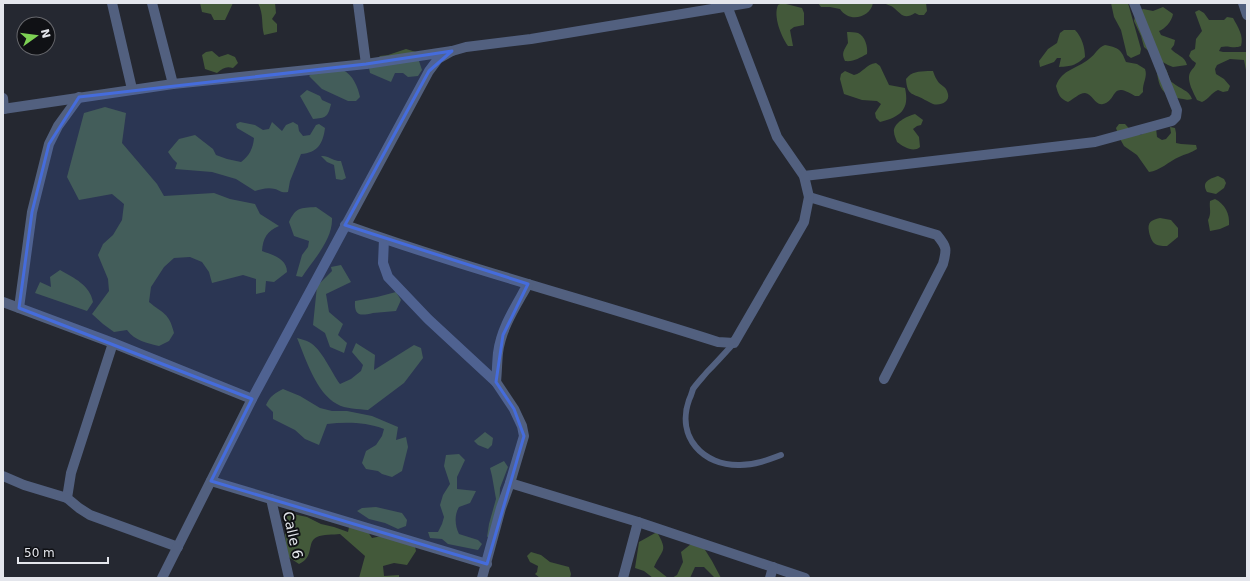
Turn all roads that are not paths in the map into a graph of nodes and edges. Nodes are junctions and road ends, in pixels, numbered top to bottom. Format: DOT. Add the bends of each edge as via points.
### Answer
graph roads {
  1 [pos="112,3"];
  2 [pos="152,3"];
  3 [pos="358,3"];
  4 [pos="748,3"];
  5 [pos="1134,3"];
  6 [pos="1243,3"];
  7 [pos="727,5"];
  8 [pos="1247,15"];
  9 [pos="452,51"];
  10 [pos="366,64"];
  11 [pos="173,84"];
  12 [pos="132,89"];
  13 [pos="79,97"];
  14 [pos="3,105"];
  15 [pos="804,176"];
  16 [pos="809,197"];
  17 [pos="345,225"];
  18 [pos="384,239"];
  19 [pos="528,284"];
  20 [pos="3,302"];
  21 [pos="19,308"];
  22 [pos="113,343"];
  23 [pos="734,343"];
  24 [pos="884,379"];
  25 [pos="496,382"];
  26 [pos="252,400"];
  27 [pos="781,455"];
  28 [pos="3,476"];
  29 [pos="211,481"];
  30 [pos="510,483"];
  31 [pos="67,498"];
  32 [pos="271,499"];
  33 [pos="638,522"];
  34 [pos="178,547"];
  35 [pos="487,564"];
  36 [pos="773,567"];
  37 [pos="162,578"];
  38 [pos="289,578"];
  39 [pos="482,578"];
  40 [pos="623,578"];
  41 [pos="770,578"];
  42 [pos="805,578"];
  1 -- 12 [label="street"];
  2 -- 11 [label="street"];
  3 -- 10 [label="street"];
  4 -- 7 [label="street"];
  5 -- 15 [label="street" via="1177,110 1172,121 1095,142"];
  6 -- 8 [label="street"];
  7 -- 9 [label="street"];
  7 -- 15 [label="street" via="777,137"];
  9 -- 10 [label="street"];
  9 -- 17 [label="street" via="438,59 429,71"];
  10 -- 11 [label="street"];
  11 -- 12 [label="street"];
  12 -- 13 [label="street"];
  13 -- 14 [label="street"];
  13 -- 21 [label="street" via="58,126 49,144 32,212"];
  15 -- 16 [label="street"];
  16 -- 23 [label="street" via="804,222"];
  16 -- 24 [label="street" via="937,235 945,244 943,264"];
  17 -- 18 [label="street"];
  17 -- 26 [label="street"];
  18 -- 19 [label="street"];
  18 -- 25 [label="street" via="383,263 388,277 428,319"];
  19 -- 23 [label="street" via="718,342"];
  19 -- 25 [label="street" via="503,335 498,352"];
  20 -- 21 [label="street"];
  21 -- 22 [label="street"];
  22 -- 26 [label="street"];
  22 -- 31 [label="street" via="71,473"];
  23 -- 27 [label="lane" via="693,389 686,407 685,426 688,438 698,451 719,462 754,464"];
  25 -- 30 [label="street" via="514,408 524,436"];
  26 -- 29 [label="street"];
  28 -- 31 [label="street"];
  29 -- 32 [label="street"];
  29 -- 34 [label="street"];
  30 -- 33 [label="street"];
  30 -- 35 [label="street"];
  31 -- 34 [label="street" via="90,515"];
  32 -- 35 [label="street"];
  32 -- 38 [label="street, Calle 6"];
  33 -- 36 [label="street"];
  33 -- 40 [label="street"];
  34 -- 37 [label="street"];
  35 -- 39 [label="street"];
  36 -- 41 [label="street"];
  36 -- 42 [label="street"];
}
